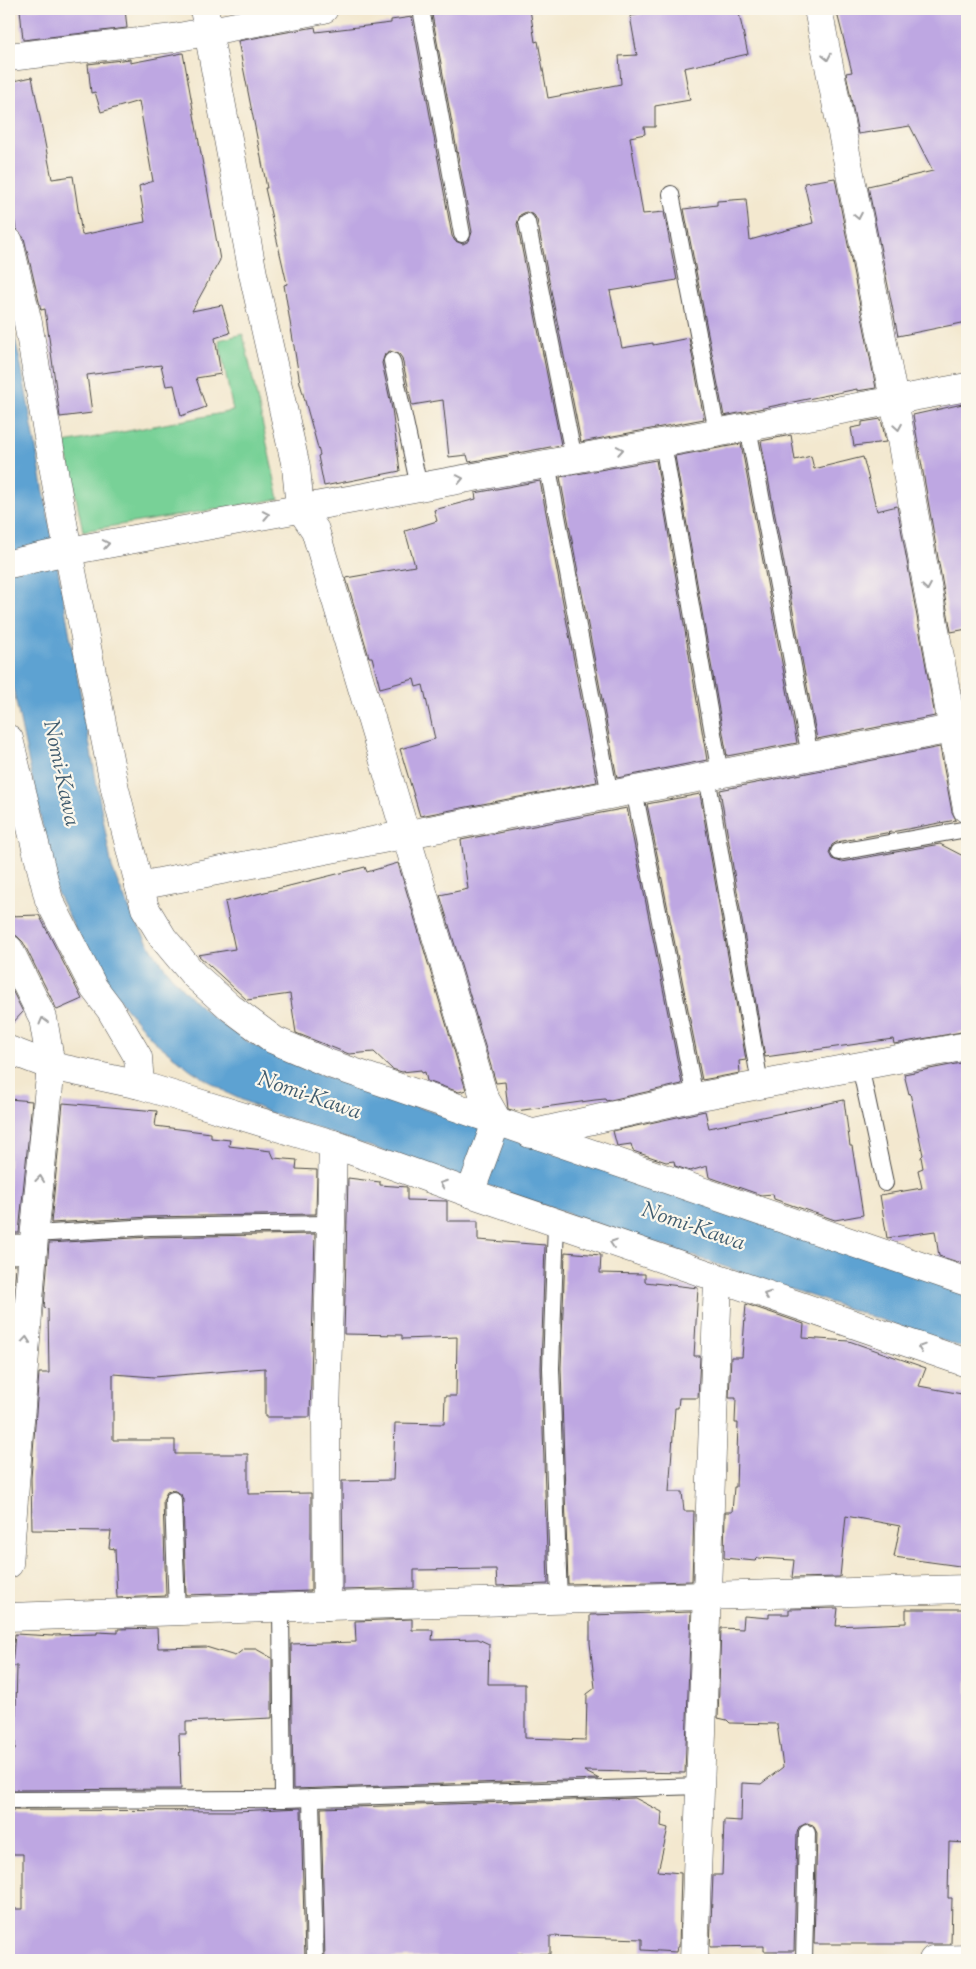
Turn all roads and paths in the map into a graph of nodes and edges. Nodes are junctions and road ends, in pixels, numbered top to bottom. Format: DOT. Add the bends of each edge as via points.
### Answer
graph roads {
  1 [pos="324,9"];
  2 [pos="421,9"];
  3 [pos="818,9"];
  4 [pos="206,20"];
  5 [pos="9,58"];
  6 [pos="671,194"];
  7 [pos="527,222"];
  8 [pos="462,234"];
  9 [pos="9,242"];
  10 [pos="392,361"];
  11 [pos="967,387"];
  12 [pos="894,400"];
  13 [pos="748,427"];
  14 [pos="717,432"];
  15 [pos="663,442"];
  16 [pos="574,459"];
  17 [pos="547,463"];
  18 [pos="419,487"];
  19 [pos="300,508"];
  20 [pos="63,552"];
  21 [pos="9,564"];
  22 [pos="960,727"];
  23 [pos="9,739"];
  24 [pos="810,756"];
  25 [pos="713,775"];
  26 [pos="622,792"];
  27 [pos="967,809"];
  28 [pos="967,829"];
  29 [pos="405,834"];
  30 [pos="839,852"];
  31 [pos="139,886"];
  32 [pos="9,949"];
  33 [pos="967,1046"];
  34 [pos="9,1050"];
  35 [pos="50,1066"];
  36 [pos="860,1066"];
  37 [pos="140,1084"];
  38 [pos="760,1084"];
  39 [pos="695,1096"];
  40 [pos="496,1123"];
  41 [pos="530,1134"];
  42 [pos="333,1144"];
  43 [pos="886,1183"];
  44 [pos="472,1189"];
  45 [pos="556,1223"];
  46 [pos="329,1224"];
  47 [pos="25,1244"];
  48 [pos="718,1279"];
  49 [pos="967,1282"];
  50 [pos="967,1363"];
  51 [pos="173,1500"];
  52 [pos="9,1564"];
  53 [pos="967,1589"];
  54 [pos="706,1597"];
  55 [pos="559,1600"];
  56 [pos="327,1606"];
  57 [pos="281,1608"];
  58 [pos="177,1611"];
  59 [pos="9,1617"];
  60 [pos="700,1786"];
  61 [pos="311,1798"];
  62 [pos="282,1799"];
  63 [pos="9,1800"];
  64 [pos="807,1833"];
  65 [pos="967,1959"];
  66 [pos="315,1960"];
  67 [pos="694,1960"];
  68 [pos="804,1960"];
  69 [pos="933,1960"];
  1 -- 4 [label="street"];
  2 -- 8 [label="lane"];
  3 -- 12 [label="street, one-way"];
  4 -- 5 [label="street" via="174,38"];
  4 -- 19 [label="street" via="253,274 296,467"];
  6 -- 14 [label="lane"];
  7 -- 16 [label="lane"];
  9 -- 20 [label="street" via="28,323"];
  10 -- 18 [label="lane"];
  11 -- 12 [label="street"];
  12 -- 13 [label="street"];
  12 -- 22 [label="street, one-way"];
  13 -- 14 [label="street"];
  13 -- 24 [label="lane"];
  14 -- 15 [label="street"];
  16 -- 15 [label="street, one-way"];
  15 -- 25 [label="lane"];
  16 -- 17 [label="street"];
  18 -- 17 [label="street, one-way"];
  17 -- 26 [label="lane"];
  18 -- 19 [label="street"];
  20 -- 19 [label="street, one-way"];
  19 -- 29 [label="street" via="315,530"];
  20 -- 21 [label="street"];
  20 -- 31 [label="street"];
  22 -- 24 [label="street"];
  22 -- 27 [label="street"];
  23 -- 37 [label="street" via="49,900 94,988 138,1057"];
  24 -- 25 [label="street"];
  25 -- 26 [label="street"];
  25 -- 38 [label="lane"];
  26 -- 29 [label="street"];
  26 -- 39 [label="lane"];
  28 -- 30 [label="lane"];
  29 -- 31 [label="street"];
  29 -- 40 [label="street" via="484,1097"];
  31 -- 40 [label="street" via="145,908 163,938 194,976 274,1040 330,1064"];
  35 -- 32 [label="street, one-way" via="43,1018"];
  33 -- 36 [label="street"];
  34 -- 35 [label="street"];
  35 -- 37 [label="street"];
  47 -- 35 [label="street, one-way"];
  36 -- 38 [label="street"];
  36 -- 43 [label="lane"];
  37 -- 42 [label="street"];
  38 -- 39 [label="street"];
  39 -- 41 [label="street"];
  40 -- 41 [label="street"];
  40 -- 44 [label="street"];
  41 -- 49 [label="street"];
  44 -- 42 [label="street, one-way"];
  42 -- 46 [label="street"];
  44 -- 45 [label="street"];
  48 -- 45 [label="street, one-way"];
  45 -- 55 [label="lane" via="550,1368"];
  46 -- 47 [label="lane" via="150,1227"];
  46 -- 56 [label="street"];
  52 -- 47 [label="street, one-way"];
  50 -- 48 [label="street, one-way"];
  48 -- 54 [label="street"];
  51 -- 58 [label="lane"];
  53 -- 54 [label="street"];
  54 -- 55 [label="street"];
  54 -- 60 [label="street"];
  55 -- 56 [label="street"];
  56 -- 57 [label="street"];
  57 -- 58 [label="street"];
  57 -- 62 [label="lane"];
  58 -- 59 [label="street"];
  60 -- 61 [label="lane"];
  60 -- 67 [label="street"];
  61 -- 62 [label="lane"];
  61 -- 66 [label="lane"];
  62 -- 63 [label="lane"];
  64 -- 68 [label="lane"];
  65 -- 69 [label="street"];
}
